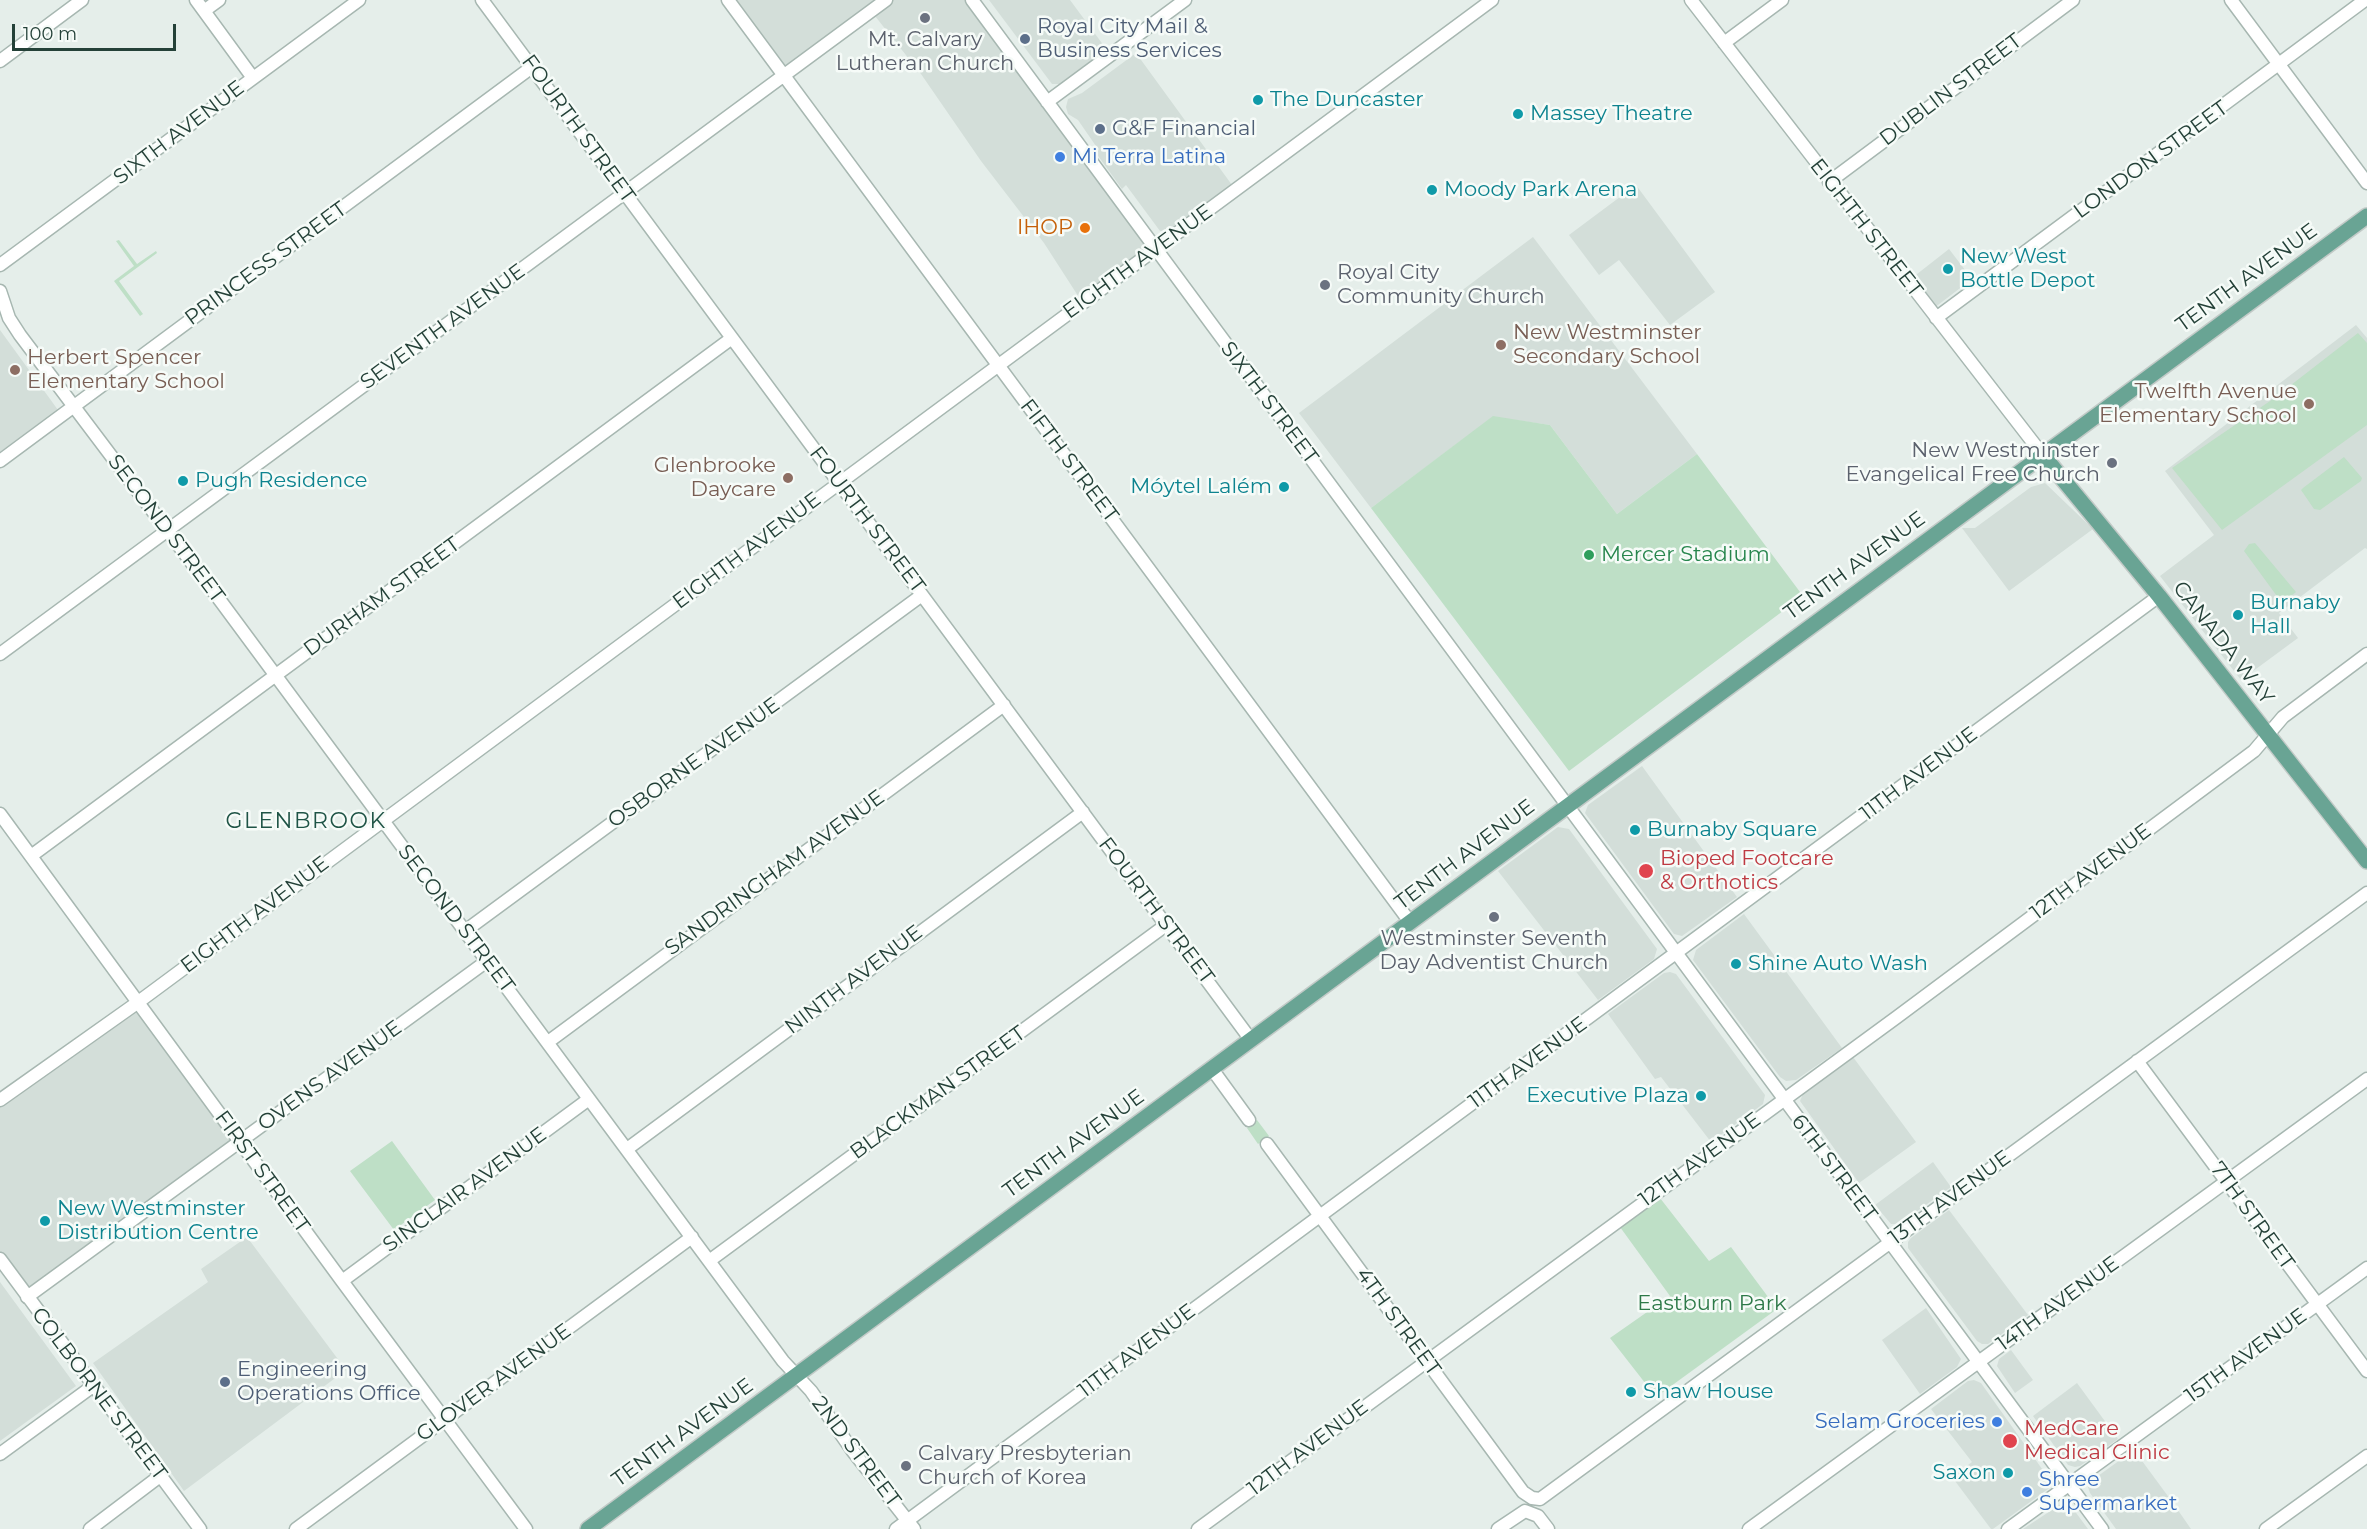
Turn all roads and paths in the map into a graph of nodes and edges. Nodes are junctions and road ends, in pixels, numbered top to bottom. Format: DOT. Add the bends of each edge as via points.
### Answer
graph roads {
  1 [pos="82,0"];
  2 [pos="195,0"];
  3 [pos="219,0"];
  4 [pos="359,0"];
  5 [pos="482,0"];
  6 [pos="728,0"];
  7 [pos="886,0"];
  8 [pos="972,0"];
  9 [pos="1185,0"];
  10 [pos="1492,0"];
  11 [pos="1691,0"];
  12 [pos="1782,0"];
  13 [pos="2073,0"];
  14 [pos="2231,0"];
  15 [pos="2365,0"];
  16 [pos="204,11"];
  17 [pos="1724,44"];
  18 [pos="0,61"];
  19 [pos="2279,65"];
  20 [pos="532,67"];
  21 [pos="783,75"];
  22 [pos="253,78"];
  23 [pos="1047,102"];
  24 [pos="1829,182"];
  25 [pos="2367,183"];
  26 [pos="624,193"];
  27 [pos="2367,216"];
  28 [pos="1156,250"];
  29 [pos="0,265"];
  30 [pos="0,291"];
  31 [pos="4,315"];
  32 [pos="1936,318"];
  33 [pos="732,338"];
  34 [pos="999,367"];
  35 [pos="75,405"];
  36 [pos="2042,454"];
  37 [pos="0,461"];
  38 [pos="839,482"];
  39 [pos="166,531"];
  40 [pos="922,595"];
  41 [pos="2159,596"];
  42 [pos="0,654"];
  43 [pos="2367,654"];
  44 [pos="276,675"];
  45 [pos="1004,705"];
  46 [pos="2268,735"];
  47 [pos="1567,805"];
  48 [pos="1083,812"];
  49 [pos="0,814"];
  50 [pos="383,820"];
  51 [pos="31,856"];
  52 [pos="2367,861"];
  53 [pos="2367,893"];
  54 [pos="1410,922"];
  55 [pos="1166,925"];
  56 [pos="465,931"];
  57 [pos="1675,953"];
  58 [pos="487,961"];
  59 [pos="136,1003"];
  60 [pos="1251,1040"];
  61 [pos="548,1042"];
  62 [pos="2137,1061"];
  63 [pos="1212,1069"];
  64 [pos="2367,1079"];
  65 [pos="589,1099"];
  66 [pos="1783,1099"];
  67 [pos="0,1100"];
  68 [pos="1249,1120"];
  69 [pos="240,1142"];
  70 [pos="1267,1144"];
  71 [pos="627,1149"];
  72 [pos="2226,1182"];
  73 [pos="1320,1215"];
  74 [pos="692,1238"];
  75 [pos="1889,1242"];
  76 [pos="0,1259"];
  77 [pos="709,1261"];
  78 [pos="2367,1268"];
  79 [pos="342,1281"];
  80 [pos="27,1297"];
  81 [pos="2317,1304"];
  82 [pos="1426,1360"];
  83 [pos="1978,1362"];
  84 [pos="2367,1371"];
  85 [pos="796,1375"];
  86 [pos="93,1386"];
  87 [pos="445,1419"];
  88 [pos="0,1454"];
  89 [pos="2367,1456"];
  90 [pos="160,1476"];
  91 [pos="2069,1485"];
  92 [pos="1532,1498"];
  93 [pos="911,1525"];
  94 [pos="90,1529"];
  95 [pos="200,1529"];
  96 [pos="296,1529"];
  97 [pos="526,1529"];
  98 [pos="588,1529"];
  99 [pos="896,1529"];
  100 [pos="1198,1529"];
  101 [pos="1498,1529"];
  102 [pos="1548,1529"];
  103 [pos="1749,1529"];
  104 [pos="2008,1529"];
  105 [pos="2102,1529"];
  106 [pos="2266,1529"];
  1 -- 18 [label="street"];
  2 -- 16 [label="street"];
  3 -- 16 [label="street"];
  4 -- 22 [label="street, SIXTH AVENUE"];
  5 -- 20 [label="street, FOURTH STREET"];
  6 -- 21 [label="street, FIFTH STREET"];
  7 -- 21 [label="street, SEVENTH AVENUE"];
  8 -- 23 [label="street, SIXTH STREET"];
  9 -- 23 [label="street"];
  10 -- 28 [label="street, EIGHTH AVENUE"];
  11 -- 17 [label="street, EIGHTH STREET"];
  12 -- 17 [label="street"];
  13 -- 24 [label="street, DUBLIN STREET"];
  14 -- 19 [label="street"];
  15 -- 19 [label="street, LONDON STREET"];
  16 -- 22 [label="street"];
  17 -- 24 [label="street, EIGHTH STREET"];
  19 -- 25 [label="street"];
  19 -- 32 [label="street, LONDON STREET"];
  20 -- 26 [label="street, FOURTH STREET"];
  20 -- 35 [label="street, PRINCESS STREET"];
  21 -- 26 [label="street, SEVENTH AVENUE"];
  21 -- 34 [label="street, FIFTH STREET"];
  22 -- 29 [label="street, SIXTH AVENUE"];
  23 -- 28 [label="street, SIXTH STREET"];
  24 -- 32 [label="street, EIGHTH STREET"];
  26 -- 33 [label="street, FOURTH STREET"];
  26 -- 39 [label="street, SEVENTH AVENUE"];
  27 -- 36 [label="main road, TENTH AVENUE"];
  28 -- 34 [label="street, EIGHTH AVENUE"];
  28 -- 47 [label="street, SIXTH STREET"];
  30 -- 31 [label="street, SECOND STREET"];
  31 -- 35 [label="street, SECOND STREET"];
  32 -- 36 [label="street, EIGHTH STREET"];
  33 -- 38 [label="street, FOURTH STREET"];
  33 -- 44 [label="street, DURHAM STREET"];
  34 -- 38 [label="street, EIGHTH AVENUE"];
  34 -- 54 [label="street, FIFTH STREET"];
  35 -- 37 [label="street, PRINCESS STREET"];
  35 -- 39 [label="street, SECOND STREET"];
  36 -- 41 [label="main road, CANADA WAY"];
  36 -- 47 [label="main road, TENTH AVENUE"];
  38 -- 40 [label="street, FOURTH STREET"];
  38 -- 50 [label="street, EIGHTH AVENUE"];
  39 -- 42 [label="street, SEVENTH AVENUE"];
  39 -- 44 [label="street, SECOND STREET"];
  40 -- 45 [label="street, FOURTH STREET"];
  40 -- 56 [label="street, OSBORNE AVENUE"];
  41 -- 46 [label="main road, CANADA WAY"];
  41 -- 57 [label="street, 11TH AVENUE"];
  43 -- 46 [label="street, 12TH AVENUE" via="2283,717"];
  44 -- 50 [label="street, SECOND STREET"];
  44 -- 51 [label="street, DURHAM STREET"];
  45 -- 48 [label="street, FOURTH STREET"];
  45 -- 61 [label="street, SANDRINGHAM AVENUE"];
  46 -- 52 [label="main road, CANADA WAY"];
  46 -- 66 [label="street, 12TH AVENUE" via="2254,751"];
  47 -- 54 [label="main road, TENTH AVENUE"];
  47 -- 57 [label="street, 6TH STREET"];
  48 -- 55 [label="street, FOURTH STREET"];
  48 -- 71 [label="street, NINTH AVENUE"];
  49 -- 51 [label="street, FIRST STREET"];
  50 -- 56 [label="street, SECOND STREET"];
  50 -- 59 [label="street, EIGHTH AVENUE"];
  51 -- 59 [label="street, FIRST STREET"];
  53 -- 62 [label="street, 13TH AVENUE"];
  54 -- 60 [label="main road, TENTH AVENUE"];
  55 -- 60 [label="street, FOURTH STREET"];
  55 -- 77 [label="street, BLACKMAN STREET"];
  56 -- 58 [label="street, SECOND STREET"];
  57 -- 66 [label="street, 6TH STREET"];
  57 -- 73 [label="street, 11TH AVENUE"];
  58 -- 61 [label="street, SECOND STREET"];
  58 -- 69 [label="street, OVENS AVENUE"];
  59 -- 67 [label="street, EIGHTH AVENUE"];
  59 -- 69 [label="street, FIRST STREET"];
  60 -- 63 [label="main road, TENTH AVENUE"];
  61 -- 65 [label="street, SECOND STREET"];
  62 -- 72 [label="street, 7TH STREET"];
  62 -- 75 [label="street, 13TH AVENUE"];
  63 -- 68 [label="street"];
  63 -- 85 [label="main road, TENTH AVENUE"];
  64 -- 72 [label="street, 14TH AVENUE"];
  65 -- 71 [label="street, SECOND STREET"];
  65 -- 79 [label="street, SINCLAIR AVENUE"];
  66 -- 75 [label="street, 6TH STREET"];
  66 -- 82 [label="street, 12TH AVENUE"];
  69 -- 79 [label="street, FIRST STREET"];
  69 -- 80 [label="street, OVENS AVENUE"];
  70 -- 73 [label="street, 4TH STREET"];
  71 -- 74 [label="street, SECOND STREET"];
  72 -- 81 [label="street, 7TH STREET"];
  72 -- 83 [label="street, 14TH AVENUE"];
  73 -- 82 [label="street, 4TH STREET"];
  73 -- 93 [label="street, 11TH AVENUE"];
  74 -- 77 [label="street, SECOND STREET"];
  74 -- 87 [label="street, GLOVER AVENUE"];
  75 -- 83 [label="street, 6TH STREET"];
  75 -- 92 [label="street, 13TH AVENUE" via="1547,1496"];
  76 -- 80 [label="street, COLBORNE STREET"];
  77 -- 85 [label="street, SECOND STREET"];
  78 -- 81 [label="street, 15TH AVENUE"];
  79 -- 87 [label="street, FIRST STREET"];
  80 -- 86 [label="street, COLBORNE STREET"];
  81 -- 84 [label="street, 7TH STREET"];
  81 -- 91 [label="street, 15TH AVENUE"];
  82 -- 92 [label="street, 4TH STREET" via="1522,1492"];
  82 -- 100 [label="street, 12TH AVENUE"];
  83 -- 91 [label="street, 6TH STREET"];
  83 -- 103 [label="street, 14TH AVENUE"];
  85 -- 93 [label="street, 2ND STREET"];
  85 -- 98 [label="main road, TENTH AVENUE"];
  86 -- 88 [label="street"];
  86 -- 90 [label="street, COLBORNE STREET"];
  87 -- 96 [label="street, GLOVER AVENUE"];
  87 -- 97 [label="street, FIRST STREET"];
  89 -- 106 [label="street"];
  90 -- 94 [label="street"];
  90 -- 95 [label="street, COLBORNE STREET"];
  91 -- 104 [label="street, 15TH AVENUE"];
  91 -- 105 [label="street, 6TH STREET"];
  93 -- 99 [label="street, 11TH AVENUE"];
  101 -- 102 [label="street" via="1520,1513 1530,1511"];
}
